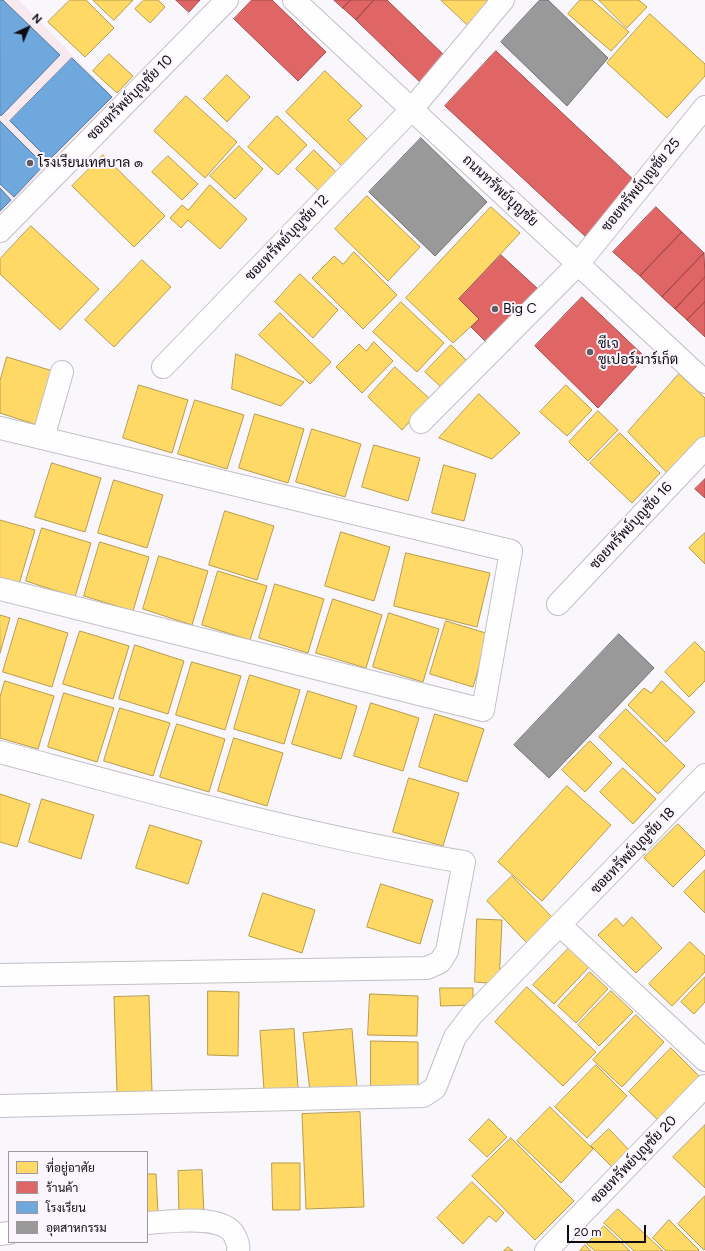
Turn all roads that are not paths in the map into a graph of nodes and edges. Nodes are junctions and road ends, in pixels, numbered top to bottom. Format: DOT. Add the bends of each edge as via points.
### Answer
graph roads {
  1 [pos="227,0"];
  2 [pos="294,0"];
  3 [pos="503,0"];
  4 [pos="705,107"];
  5 [pos="412,109"];
  6 [pos="0,231"];
  7 [pos="578,264"];
  8 [pos="163,367"];
  9 [pos="62,372"];
  10 [pos="705,382"];
  11 [pos="421,422"];
  12 [pos="0,428"];
  13 [pos="43,438"];
  14 [pos="705,448"];
  15 [pos="0,589"];
  16 [pos="558,604"];
  17 [pos="0,752"];
  18 [pos="705,775"];
  19 [pos="561,926"];
  20 [pos="0,975"];
  21 [pos="705,1060"];
  22 [pos="705,1086"];
  23 [pos="0,1106"];
  24 [pos="148,1223"];
  25 [pos="238,1251"];
  26 [pos="546,1251"];
  1 -- 6 [label="street, ซอยทรัพย์บุญชัย 10"];
  2 -- 5 [label="street, ถนนทรัพย์บุญชัย"];
  3 -- 5 [label="street, ซอยทรัพย์บุญชัย 12"];
  4 -- 7 [label="street, ซอยทรัพย์บุญชัย 25"];
  5 -- 7 [label="street, ถนนทรัพย์บุญชัย"];
  5 -- 8 [label="street, ซอยทรัพย์บุญชัย 12"];
  7 -- 10 [label="street, ถนนทรัพย์บุญชัย"];
  7 -- 11 [label="street, ซอยทรัพย์บุญชัย 25"];
  9 -- 13 [label="street"];
  12 -- 13 [label="street"];
  13 -- 15 [label="street" via="511,551 483,710"];
  14 -- 16 [label="street, ซอยทรัพย์บุญชัย 16"];
  17 -- 20 [label="street" via="232,814 409,853 464,862 448,951 440,962 428,968"];
  18 -- 19 [label="street, ซอยทรัพย์บุญชัย 18"];
  19 -- 21 [label="street"];
  19 -- 23 [label="street, ซอยทรัพย์บุญชัย 18" via="471,1016 455,1037 435,1088 423,1096"];
  22 -- 26 [label="street, ซอยทรัพย์บุญชัย 20"];
  24 -- 25 [label="street" via="206,1221 224,1225 235,1234"];
}
